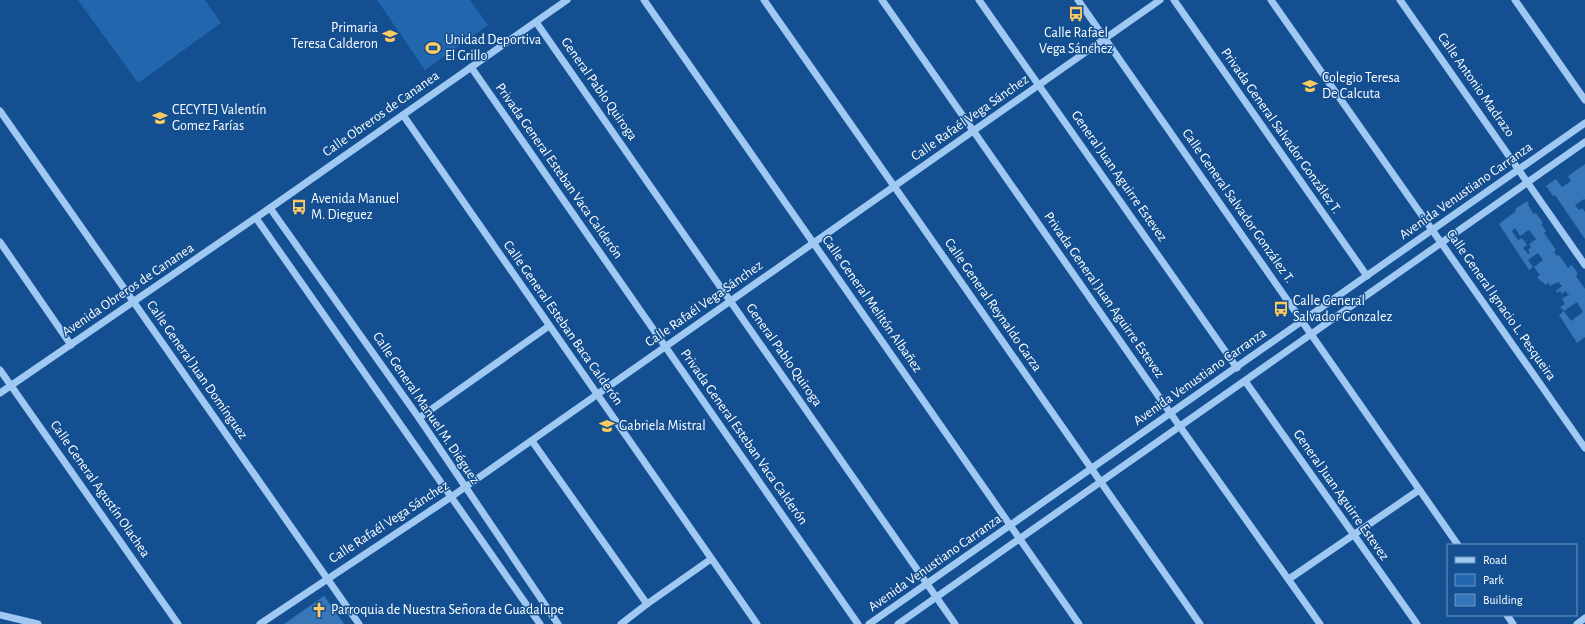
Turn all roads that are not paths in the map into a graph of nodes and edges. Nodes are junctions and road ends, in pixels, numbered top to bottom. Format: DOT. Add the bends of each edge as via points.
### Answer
graph roads {
  1 [pos="567,0"];
  2 [pos="644,0"];
  3 [pos="764,0"];
  4 [pos="882,0"];
  5 [pos="980,0"];
  6 [pos="1078,0"];
  7 [pos="1160,0"];
  8 [pos="1174,0"];
  9 [pos="1271,0"];
  10 [pos="1400,0"];
  11 [pos="1515,0"];
  12 [pos="536,22"];
  13 [pos="1105,38"];
  14 [pos="471,67"];
  15 [pos="1039,85"];
  16 [pos="1585,100"];
  17 [pos="0,111"];
  18 [pos="403,115"];
  19 [pos="1585,123"];
  20 [pos="973,131"];
  21 [pos="1585,142"];
  22 [pos="1519,170"];
  23 [pos="1528,182"];
  24 [pos="894,186"];
  25 [pos="270,208"];
  26 [pos="256,218"];
  27 [pos="1433,230"];
  28 [pos="0,242"];
  29 [pos="1442,242"];
  30 [pos="814,243"];
  31 [pos="1585,265"];
  32 [pos="1367,276"];
  33 [pos="731,301"];
  34 [pos="133,302"];
  35 [pos="1302,322"];
  36 [pos="549,326"];
  37 [pos="1311,334"];
  38 [pos="71,345"];
  39 [pos="666,347"];
  40 [pos="1237,368"];
  41 [pos="0,370"];
  42 [pos="1245,380"];
  43 [pos="11,386"];
  44 [pos="0,393"];
  45 [pos="597,395"];
  46 [pos="1171,414"];
  47 [pos="419,418"];
  48 [pos="1180,426"];
  49 [pos="532,441"];
  50 [pos="1585,448"];
  51 [pos="1092,469"];
  52 [pos="1100,482"];
  53 [pos="464,487"];
  54 [pos="1419,490"];
  55 [pos="451,497"];
  56 [pos="1010,525"];
  57 [pos="1354,535"];
  58 [pos="1020,538"];
  59 [pos="1457,544"];
  60 [pos="712,559"];
  61 [pos="327,578"];
  62 [pos="1289,579"];
  63 [pos="927,584"];
  64 [pos="936,597"];
  65 [pos="647,604"];
  66 [pos="0,615"];
  67 [pos="1585,618"];
  68 [pos="38,624"];
  69 [pos="178,624"];
  70 [pos="260,624"];
  71 [pos="359,624"];
  72 [pos="540,624"];
  73 [pos="558,624"];
  74 [pos="621,624"];
  75 [pos="757,624"];
  76 [pos="858,624"];
  77 [pos="869,624"];
  78 [pos="898,624"];
  79 [pos="955,624"];
  80 [pos="1079,624"];
  81 [pos="1200,624"];
  82 [pos="1320,624"];
  83 [pos="1417,624"];
  84 [pos="1577,624"];
  1 -- 12 [label="street, Calle Obreros de Cananea"];
  2 -- 30 [label="street, Calle General Melitón Albañez"];
  3 -- 24 [label="street, Calle General Reynaldo Garza"];
  4 -- 20 [label="street, Privada General Juan Aguirre Estevez"];
  5 -- 15 [label="street, General Juan Aguirre Estevez"];
  6 -- 13 [label="street, Calle General Salvador González T."];
  7 -- 13 [label="street, Calle Rafaél Vega Sánchez"];
  8 -- 32 [label="street, Privada General Salvador González T."];
  9 -- 27 [label="street, Calle General Ignacio L. Pesqueira"];
  10 -- 22 [label="street, Calle Antonio Madrazo"];
  11 -- 16 [label="street"];
  12 -- 14 [label="street, Calle Obreros de Cananea"];
  12 -- 33 [label="street, General Pablo Quiroga"];
  13 -- 15 [label="street, Calle Rafaél Vega Sánchez"];
  13 -- 35 [label="street, Calle General Salvador González T."];
  14 -- 18 [label="street, Calle Obreros de Cananea"];
  14 -- 39 [label="street, Privada General Esteban Vaca Calderón"];
  15 -- 20 [label="street, Calle Rafaél Vega Sánchez"];
  15 -- 40 [label="street, General Juan Aguirre Estevez"];
  17 -- 34 [label="street, Calle General Juan Domínguez"];
  18 -- 25 [label="street, Calle Obreros de Cananea"];
  18 -- 36 [label="street, Calle General Esteban Baca Calderón"];
  19 -- 22 [label="street, Avenida Venustiano Carranza"];
  20 -- 24 [label="street, Calle Rafaél Vega Sánchez"];
  20 -- 46 [label="street, Privada General Juan Aguirre Estevez"];
  21 -- 23 [label="street, Avenida Venustiano Carranza"];
  22 -- 23 [label="street, Calle Antonio Madrazo"];
  22 -- 27 [label="street, Avenida Venustiano Carranza"];
  23 -- 29 [label="street, Avenida Venustiano Carranza"];
  23 -- 31 [label="street, Calle Antonio Madrazo"];
  24 -- 30 [label="street, Calle Rafaél Vega Sánchez"];
  24 -- 51 [label="street, Calle General Reynaldo Garza"];
  25 -- 26 [label="street, Avenida Obreros de Cananea"];
  25 -- 47 [label="street, Calle General Manuel M. Diéguez"];
  26 -- 34 [label="street, Avenida Obreros de Cananea"];
  26 -- 55 [label="street, Calle General Manuel M. Diéguez"];
  27 -- 29 [label="street, Calle General Ignacio L. Pesqueira"];
  27 -- 32 [label="street, Avenida Venustiano Carranza"];
  28 -- 38 [label="street"];
  29 -- 37 [label="street, Avenida Venustiano Carranza"];
  29 -- 50 [label="street, Calle General Ignacio L. Pesqueira"];
  30 -- 33 [label="street, Calle Rafaél Vega Sánchez"];
  30 -- 56 [label="street, Calle General Melitón Albañez"];
  32 -- 35 [label="street, Avenida Venustiano Carranza"];
  33 -- 39 [label="street, Calle Rafaél Vega Sánchez"];
  33 -- 63 [label="street, General Pablo Quiroga"];
  34 -- 38 [label="street, Avenida Obreros de Cananea"];
  34 -- 61 [label="street, Calle General Juan Domínguez"];
  35 -- 37 [label="street, Calle General Salvador González T."];
  35 -- 40 [label="street, Avenida Venustiano Carranza"];
  36 -- 45 [label="street, Calle General Esteban Baca Calderón"];
  36 -- 47 [label="street"];
  37 -- 42 [label="street, Avenida Venustiano Carranza"];
  37 -- 54 [label="street, Calle General Salvador González T."];
  38 -- 43 [label="street, Avenida Obreros de Cananea"];
  39 -- 45 [label="street, Calle Rafaél Vega Sánchez"];
  39 -- 76 [label="street, Privada General Esteban Vaca Calderón"];
  40 -- 46 [label="street, Avenida Venustiano Carranza"];
  41 -- 43 [label="street, Calle General Agustín Olachea"];
  42 -- 48 [label="street, Avenida Venustiano Carranza"];
  42 -- 57 [label="street, General Juan Aguirre Estevez"];
  43 -- 44 [label="street, Avenida Obreros de Cananea"];
  43 -- 69 [label="street, Calle General Agustín Olachea"];
  45 -- 49 [label="street, Calle Rafaél Vega Sánchez"];
  45 -- 60 [label="street, Calle General Esteban Baca Calderón"];
  46 -- 48 [label="street, Privada General Juan Aguirre Estevez"];
  46 -- 51 [label="street, Avenida Venustiano Carranza"];
  47 -- 53 [label="street, Calle General Manuel M. Diéguez"];
  48 -- 52 [label="street, Avenida Venustiano Carranza"];
  48 -- 62 [label="street, Privada General Juan Aguirre Estevez"];
  49 -- 53 [label="street, Calle Rafaél Vega Sánchez"];
  49 -- 65 [label="street"];
  51 -- 52 [label="street, Calle General Reynaldo Garza"];
  51 -- 56 [label="street, Avenida Venustiano Carranza"];
  52 -- 58 [label="street, Avenida Venustiano Carranza"];
  52 -- 81 [label="street, Calle General Reynaldo Garza"];
  53 -- 55 [label="street, Calle Rafaél Vega Sánchez"];
  53 -- 73 [label="street, Calle General Manuel M. Diéguez"];
  54 -- 57 [label="street"];
  54 -- 59 [label="street, Calle General Salvador González T."];
  55 -- 61 [label="street, Calle Rafaél Vega Sánchez"];
  55 -- 72 [label="street, Calle General Manuel M. Diéguez"];
  56 -- 58 [label="street, Calle General Melitón Albañez"];
  56 -- 63 [label="street, Avenida Venustiano Carranza"];
  57 -- 62 [label="street"];
  57 -- 83 [label="street, General Juan Aguirre Estevez"];
  58 -- 64 [label="street, Avenida Venustiano Carranza"];
  58 -- 80 [label="street, Calle General Melitón Albañez"];
  60 -- 65 [label="street"];
  60 -- 75 [label="street, Calle General Esteban Baca Calderón"];
  61 -- 70 [label="street, Calle Rafaél Vega Sánchez"];
  61 -- 71 [label="street, Calle General Juan Domínguez"];
  62 -- 82 [label="street, Privada General Juan Aguirre Estevez"];
  63 -- 64 [label="street, General Pablo Quiroga"];
  63 -- 77 [label="street, Avenida Venustiano Carranza"];
  64 -- 78 [label="street, Avenida Venustiano Carranza"];
  64 -- 79 [label="street, General Pablo Quiroga"];
  65 -- 74 [label="street"];
  66 -- 68 [label="street"];
  67 -- 84 [label="street"];
}
